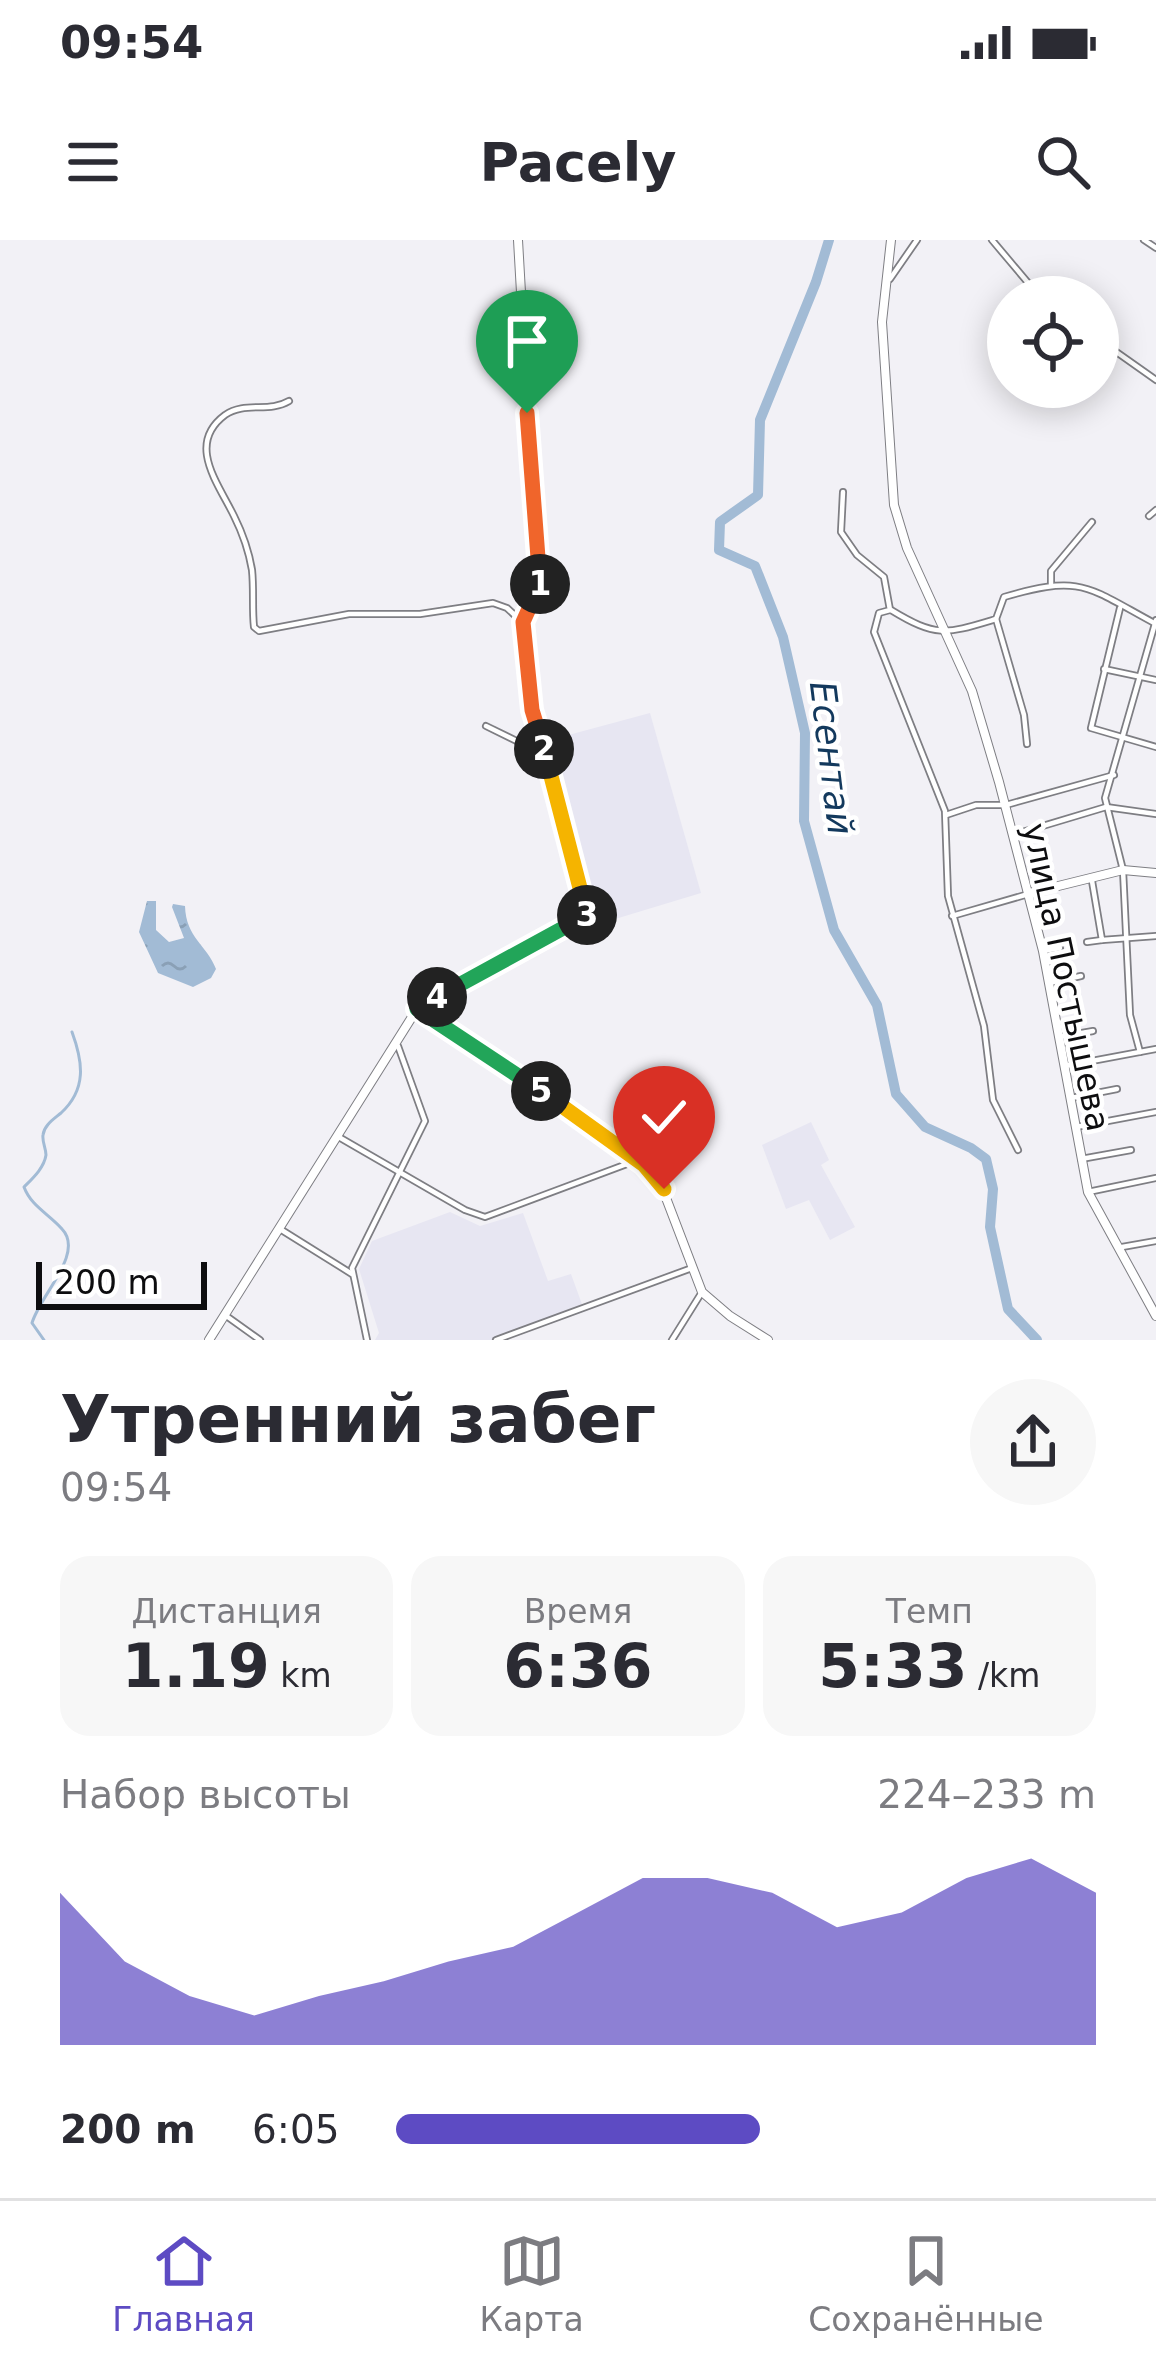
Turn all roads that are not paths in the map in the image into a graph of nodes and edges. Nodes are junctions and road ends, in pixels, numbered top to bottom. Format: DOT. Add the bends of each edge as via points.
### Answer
graph roads {
  1 [pos="518,240"];
  2 [pos="891,240"];
  3 [pos="917,240"];
  4 [pos="992,240"];
  5 [pos="1144,240"];
  6 [pos="1156,248"];
  7 [pos="1022,276"];
  8 [pos="884,289"];
  9 [pos="1119,354"];
  10 [pos="1156,380"];
  11 [pos="289,401"];
  12 [pos="843,493"];
  13 [pos="1156,510"];
  14 [pos="1149,516"];
  15 [pos="1092,522"];
  16 [pos="1052,584"];
  17 [pos="1121,606"];
  18 [pos="890,610"];
  19 [pos="996,619"];
  20 [pos="523,622"];
  21 [pos="1155,622"];
  22 [pos="948,637"];
  23 [pos="1104,669"];
  24 [pos="1138,676"];
  25 [pos="1156,680"];
  26 [pos="486,726"];
  27 [pos="1124,739"];
  28 [pos="1027,744"];
  29 [pos="1156,747"];
  30 [pos="545,754"];
  31 [pos="1114,776"];
  32 [pos="1006,805"];
  33 [pos="1106,806"];
  34 [pos="1156,814"];
  35 [pos="946,815"];
  36 [pos="1013,835"];
  37 [pos="1124,870"];
  38 [pos="1156,874"];
  39 [pos="1091,878"];
  40 [pos="1030,893"];
  41 [pos="952,916"];
  42 [pos="1156,936"];
  43 [pos="1129,938"];
  44 [pos="1102,940"];
  45 [pos="1087,942"];
  46 [pos="1060,948"];
  47 [pos="1043,951"];
  48 [pos="1081,976"];
  49 [pos="1049,982"];
  50 [pos="417,1009"];
  51 [pos="1093,1030"];
  52 [pos="1059,1037"];
  53 [pos="396,1040"];
  54 [pos="1156,1049"];
  55 [pos="1140,1052"];
  56 [pos="1064,1066"];
  57 [pos="1117,1089"];
  58 [pos="1071,1098"];
  59 [pos="1156,1112"];
  60 [pos="1076,1127"];
  61 [pos="337,1136"];
  62 [pos="1018,1150"];
  63 [pos="1131,1150"];
  64 [pos="1081,1159"];
  65 [pos="638,1160"];
  66 [pos="400,1173"];
  67 [pos="1156,1178"];
  68 [pos="1088,1192"];
  69 [pos="280,1229"];
  70 [pos="1156,1241"];
  71 [pos="1116,1248"];
  72 [pos="692,1268"];
  73 [pos="352,1274"];
  74 [pos="702,1292"];
  75 [pos="1155,1311"];
  76 [pos="225,1315"];
  77 [pos="511,1336"];
  78 [pos="209,1340"];
  79 [pos="260,1340"];
  80 [pos="367,1340"];
  81 [pos="496,1340"];
  82 [pos="523,1340"];
  83 [pos="672,1340"];
  84 [pos="768,1340"];
  1 -- 20 [label="street" via="542,576"];
  2 -- 8 [label="street, улица Постышева"];
  3 -- 8 [label="street"];
  4 -- 7 [label="street"];
  5 -- 6 [label="street"];
  8 -- 22 [label="street, улица Постышева" via="894,505"];
  9 -- 10 [label="street"];
  11 -- 20 [label="street" via="237,409 206,441 206,461 252,571 254,627 493,603"];
  12 -- 18 [label="street" via="841,532 884,577"];
  13 -- 14 [label="street"];
  15 -- 16 [label="street" via="1051,571"];
  16 -- 17 [label="street" via="1082,585"];
  16 -- 19 [label="street" via="1004,597"];
  17 -- 21 [label="street"];
  17 -- 23 [label="street"];
  18 -- 22 [label="street"];
  18 -- 35 [label="street" via="879,613 874,632"];
  19 -- 22 [label="street"];
  19 -- 28 [label="street"];
  20 -- 30 [label="street"];
  21 -- 24 [label="street"];
  22 -- 32 [label="street, улица Постышева"];
  23 -- 24 [label="street"];
  23 -- 27 [label="street" via="1091,728"];
  24 -- 25 [label="street"];
  24 -- 27 [label="street"];
  26 -- 30 [label="street"];
  27 -- 29 [label="street"];
  27 -- 31 [label="street"];
  30 -- 50 [label="street" via="587,915"];
  31 -- 32 [label="street"];
  31 -- 33 [label="street"];
  32 -- 35 [label="street"];
  32 -- 36 [label="street, улица Постышева"];
  33 -- 34 [label="street"];
  33 -- 36 [label="street"];
  33 -- 37 [label="street"];
  35 -- 41 [label="street"];
  36 -- 40 [label="street, улица Постышева"];
  37 -- 38 [label="street"];
  37 -- 39 [label="street"];
  37 -- 43 [label="street"];
  39 -- 40 [label="street"];
  39 -- 44 [label="street"];
  40 -- 41 [label="street"];
  40 -- 47 [label="street, улица Постышева"];
  41 -- 62 [label="street" via="984,1026 992,1100"];
  42 -- 43 [label="street"];
  43 -- 44 [label="street"];
  43 -- 55 [label="street" via="1130,1015"];
  44 -- 45 [label="street"];
  46 -- 47 [label="street"];
  47 -- 49 [label="street, улица Постышева"];
  48 -- 49 [label="street"];
  49 -- 52 [label="street, улица Постышева"];
  50 -- 53 [label="street"];
  50 -- 65 [label="street"];
  51 -- 52 [label="street"];
  52 -- 56 [label="street, улица Постышева"];
  53 -- 61 [label="street"];
  53 -- 66 [label="street" via="425,1121"];
  54 -- 55 [label="street"];
  55 -- 56 [label="street"];
  56 -- 58 [label="street, улица Постышева"];
  57 -- 58 [label="street"];
  58 -- 60 [label="street, улица Постышева"];
  59 -- 60 [label="street"];
  60 -- 64 [label="street, улица Постышева"];
  61 -- 66 [label="street"];
  61 -- 69 [label="street"];
  63 -- 64 [label="street"];
  64 -- 68 [label="street, улица Постышева"];
  65 -- 66 [label="street" via="485,1217"];
  65 -- 72 [label="street" via="658,1177"];
  66 -- 73 [label="street"];
  67 -- 68 [label="street"];
  68 -- 71 [label="street, улица Постышева"];
  69 -- 73 [label="street"];
  69 -- 76 [label="street"];
  70 -- 71 [label="street"];
  71 -- 75 [label="street, улица Постышева"];
  72 -- 74 [label="street"];
  72 -- 77 [label="street"];
  73 -- 80 [label="street"];
  74 -- 83 [label="street"];
  74 -- 84 [label="street"];
  76 -- 78 [label="street"];
  76 -- 79 [label="street"];
  77 -- 81 [label="street"];
  77 -- 82 [label="street"];
}
